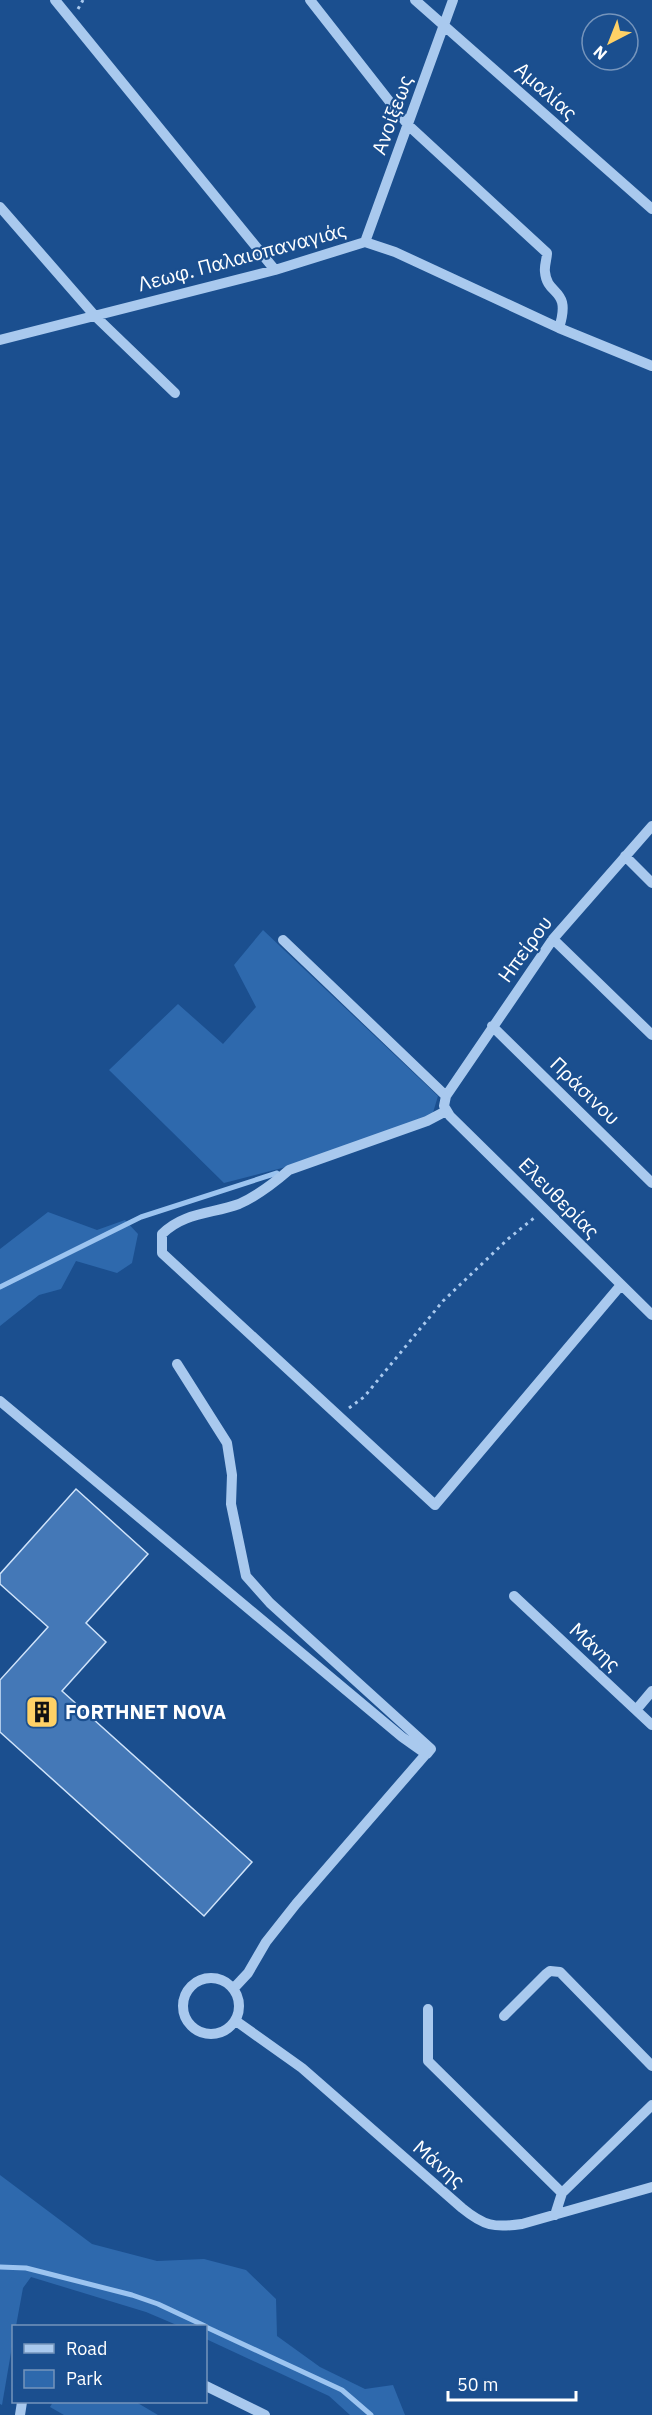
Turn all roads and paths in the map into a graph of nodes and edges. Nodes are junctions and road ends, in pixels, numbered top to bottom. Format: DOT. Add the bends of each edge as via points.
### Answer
graph roads {
  1 [pos="55,0"];
  2 [pos="310,0"];
  3 [pos="415,0"];
  4 [pos="453,0"];
  5 [pos="444,28"];
  6 [pos="408,125"];
  7 [pos="0,207"];
  8 [pos="652,209"];
  9 [pos="365,242"];
  10 [pos="275,270"];
  11 [pos="95,316"];
  12 [pos="559,328"];
  13 [pos="0,340"];
  14 [pos="652,366"];
  15 [pos="175,393"];
  16 [pos="652,826"];
  17 [pos="625,856"];
  18 [pos="652,884"];
  19 [pos="553,939"];
  20 [pos="283,940"];
  21 [pos="492,1026"];
  22 [pos="652,1035"];
  23 [pos="445,1104"];
  24 [pos="652,1183"];
  25 [pos="545,1210"];
  26 [pos="621,1285"];
  27 [pos="652,1315"];
  28 [pos="177,1364"];
  29 [pos="0,1401"];
  30 [pos="339,1416"];
  31 [pos="514,1596"];
  32 [pos="652,1691"];
  33 [pos="636,1710"];
  34 [pos="652,1725"];
  35 [pos="426,1754"];
  36 [pos="234,1988"];
  37 [pos="428,2009"];
  38 [pos="504,2016"];
  39 [pos="236,2020"];
  40 [pos="652,2066"];
  41 [pos="652,2105"];
  42 [pos="652,2187"];
  43 [pos="562,2193"];
  44 [pos="555,2215"];
  45 [pos="207,2386"];
  46 [pos="265,2415"];
  1 -- 10 [label="street"];
  2 -- 6 [label="street"];
  3 -- 5 [label="street, Αμαλίας"];
  4 -- 5 [label="street, Ανοίξεως"];
  5 -- 6 [label="street, Ανοίξεως"];
  5 -- 8 [label="street, Αμαλίας"];
  6 -- 9 [label="street, Ανοίξεως"];
  6 -- 12 [label="street" via="546,253 545,272 562,299 564,312"];
  7 -- 11 [label="street"];
  9 -- 10 [label="street, Λεωφ. Παλαιοπαναγιάς"];
  9 -- 12 [label="street, Λεωφ. Παλαιοπαναγιάς" via="395,252"];
  10 -- 11 [label="street, Λεωφ. Παλαιοπαναγιάς"];
  11 -- 13 [label="street, Λεωφ. Παλαιοπαναγιάς"];
  11 -- 15 [label="street"];
  12 -- 14 [label="street, Λεωφ. Παλαιοπαναγιάς"];
  16 -- 17 [label="street, Ηπείρου"];
  17 -- 18 [label="street"];
  17 -- 19 [label="street, Ηπείρου"];
  19 -- 21 [label="street, Ηπείρου"];
  19 -- 22 [label="street"];
  20 -- 23 [label="street, Ελευθερίας"];
  21 -- 23 [label="street, Ηπείρου"];
  21 -- 24 [label="street, Πράσινου"];
  23 -- 25 [label="street, Ελευθερίας"];
  23 -- 30 [label="street" via="427,1121 289,1170 239,1204 188,1217 162,1234 162,1253"];
  25 -- 26 [label="street, Ελευθερίας"];
  25 -- 30 [label="path" via="443,1301 364,1397"];
  26 -- 27 [label="street, Ελευθερίας"];
  26 -- 30 [label="street" via="435,1505"];
  28 -- 35 [label="street" via="227,1443 231,1504 246,1576 270,1603 431,1749"];
  29 -- 35 [label="street"];
  31 -- 33 [label="street, Μάνης"];
  32 -- 33 [label="street"];
  33 -- 34 [label="street, Μάνης"];
  35 -- 36 [label="street" via="296,1904 266,1942 249,1973"];
  36 -- 39 [label="street" via="240,2010"];
  36 -- 39 [label="street" via="210,1977 197,1981 183,2003 185,2016 194,2028 209,2034 224,2031"];
  37 -- 43 [label="street" via="428,2061"];
  38 -- 40 [label="street" via="546,1974 560,1972"];
  39 -- 44 [label="street, Μάνης" via="302,2068 474,2218 500,2227"];
  41 -- 43 [label="street"];
  42 -- 44 [label="street, Μάνης"];
  43 -- 44 [label="street"];
  45 -- 46 [label="street"];
}
